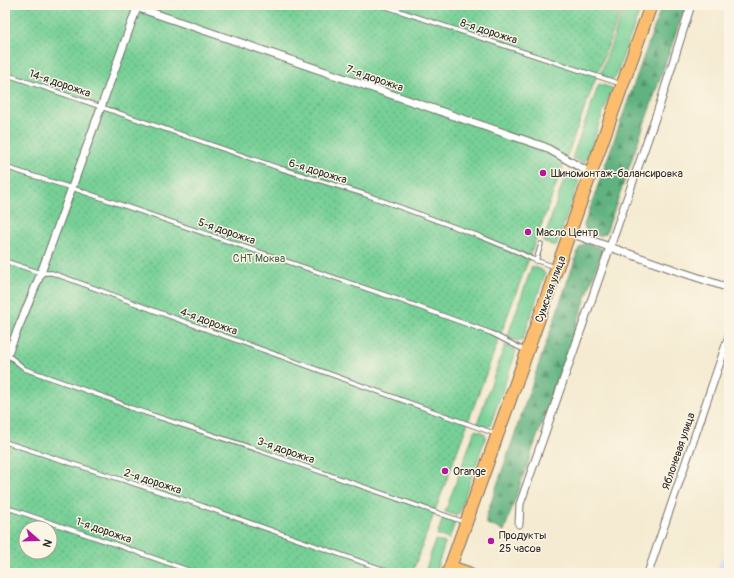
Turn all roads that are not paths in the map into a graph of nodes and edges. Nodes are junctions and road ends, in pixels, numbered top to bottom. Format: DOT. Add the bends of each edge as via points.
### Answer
graph roads {
  1 [pos="381,5"];
  2 [pos="651,5"];
  3 [pos="692,5"];
  4 [pos="135,6"];
  5 [pos="5,74"];
  6 [pos="623,85"];
  7 [pos="102,107"];
  8 [pos="109,110"];
  9 [pos="5,167"];
  10 [pos="592,174"];
  11 [pos="75,189"];
  12 [pos="570,233"];
  13 [pos="541,244"];
  14 [pos="609,247"];
  15 [pos="5,261"];
  16 [pos="536,261"];
  17 [pos="558,268"];
  18 [pos="44,274"];
  19 [pos="729,288"];
  20 [pos="729,336"];
  21 [pos="527,352"];
  22 [pos="7,357"];
  23 [pos="497,435"];
  24 [pos="5,442"];
  25 [pos="5,507"];
  26 [pos="466,523"];
  27 [pos="519,524"];
  28 [pos="449,570"];
  29 [pos="196,573"];
  30 [pos="393,573"];
  31 [pos="468,573"];
  32 [pos="648,573"];
  1 -- 6 [label="lane, 8-я дорожка"];
  2 -- 6 [label="main road, Сумская улица"];
  3 -- 14 [label="street"];
  4 -- 7 [label="street"];
  4 -- 10 [label="street, 7-я дорожка" via="545,147"];
  5 -- 7 [label="lane, 14-я дорожка"];
  6 -- 10 [label="main road, Сумская улица"];
  7 -- 8 [label="lane, 14-я дорожка"];
  7 -- 11 [label="street"];
  8 -- 16 [label="lane, 6-я дорожка" via="364,194 479,236"];
  9 -- 11 [label="lane, 5-я дорожка"];
  10 -- 12 [label="main road, Сумская улица"];
  11 -- 18 [label="street"];
  11 -- 21 [label="lane, 5-я дорожка" via="491,333"];
  12 -- 14 [label="street"];
  12 -- 17 [label="main road, Сумская улица"];
  13 -- 16 [label="lane"];
  14 -- 19 [label="street"];
  14 -- 27 [label="street" via="520,504"];
  15 -- 18 [label="lane, 4-я дорожка"];
  16 -- 17 [label="lane, 6-я дорожка"];
  17 -- 21 [label="main road, Сумская улица"];
  18 -- 22 [label="street"];
  18 -- 23 [label="lane, 4-я дорожка" via="52,274 94,288"];
  20 -- 32 [label="street, Яблоневая улица"];
  21 -- 23 [label="main road, Сумская улица"];
  22 -- 26 [label="lane, 3-я дорожка" via="24,369 130,408"];
  23 -- 26 [label="main road, Сумская улица"];
  24 -- 30 [label="lane, 2-я дорожка"];
  25 -- 29 [label="lane, 1-я дорожка"];
  26 -- 28 [label="main road, Сумская улица"];
  28 -- 31 [label="main road"];
}
